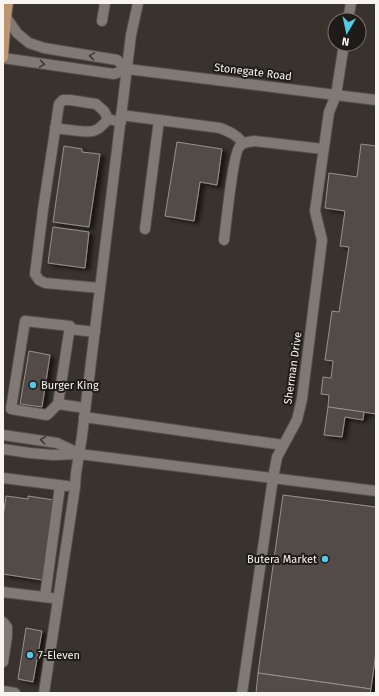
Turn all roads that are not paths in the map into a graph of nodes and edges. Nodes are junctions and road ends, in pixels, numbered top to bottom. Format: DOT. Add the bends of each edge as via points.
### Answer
graph roads {
  1 [pos="8,3"];
  2 [pos="105,3"];
  3 [pos="138,3"];
  4 [pos="6,17"];
  5 [pos="102,21"];
  6 [pos="343,52"];
  7 [pos="3,57"];
  8 [pos="127,69"];
  9 [pos="336,95"];
  10 [pos="376,100"];
  11 [pos="108,119"];
  12 [pos="121,119"];
  13 [pos="159,120"];
  14 [pos="55,128"];
  15 [pos="243,143"];
  16 [pos="323,149"];
  17 [pos="145,229"];
  18 [pos="224,240"];
  19 [pos="100,288"];
  20 [pos="69,329"];
  21 [pos="95,332"];
  22 [pos="58,404"];
  23 [pos="85,413"];
  24 [pos="3,434"];
  25 [pos="283,445"];
  26 [pos="3,449"];
  27 [pos="79,454"];
  28 [pos="3,478"];
  29 [pos="273,478"];
  30 [pos="60,486"];
  31 [pos="75,487"];
  32 [pos="376,491"];
  33 [pos="3,592"];
  34 [pos="45,597"];
  35 [pos="58,599"];
  36 [pos="3,622"];
  37 [pos="3,662"];
  38 [pos="3,691"];
  39 [pos="15,693"];
  40 [pos="44,693"];
  41 [pos="242,693"];
  1 -- 4 [label="main road"];
  2 -- 5 [label="street"];
  3 -- 8 [label="street"];
  4 -- 7 [label="main road"];
  8 -- 4 [label="street, Stonegate Road, one-way" via="116,60 44,48 29,42 17,33"];
  6 -- 9 [label="street, Sherman Drive"];
  7 -- 8 [label="street, Stonegate Road, one-way" via="114,74"];
  8 -- 9 [label="street, Stonegate Road"];
  8 -- 12 [label="street"];
  9 -- 10 [label="street, Stonegate Road"];
  9 -- 16 [label="street, Sherman Drive" via="329,112"];
  11 -- 12 [label="street"];
  11 -- 14 [label="street" via="94,131"];
  11 -- 14 [label="street" via="96,104 63,100 59,104"];
  12 -- 13 [label="street"];
  12 -- 19 [label="street"];
  13 -- 15 [label="street" via="220,128 231,132"];
  13 -- 17 [label="street"];
  14 -- 19 [label="street" via="35,274 45,283"];
  15 -- 16 [label="street" via="254,141"];
  15 -- 18 [label="street" via="238,146 236,154"];
  16 -- 25 [label="street, Sherman Drive" via="315,211 322,240 302,399 298,420"];
  19 -- 21 [label="street"];
  20 -- 21 [label="street"];
  20 -- 22 [label="street"];
  20 -- 22 [label="street" via="70,326 25,321 11,409 47,415"];
  21 -- 23 [label="street"];
  22 -- 23 [label="street"];
  23 -- 25 [label="street"];
  23 -- 27 [label="street"];
  27 -- 24 [label="street, one-way" via="57,443"];
  25 -- 29 [label="street, Sherman Drive" via="276,457"];
  26 -- 27 [label="street" via="53,455"];
  27 -- 29 [label="street"];
  27 -- 31 [label="street"];
  28 -- 30 [label="street"];
  29 -- 32 [label="street"];
  29 -- 41 [label="street, Sherman Drive"];
  30 -- 31 [label="street"];
  30 -- 34 [label="street"];
  31 -- 35 [label="street"];
  33 -- 34 [label="street"];
  34 -- 35 [label="street"];
  35 -- 40 [label="street"];
  36 -- 37 [label="street" via="7,626"];
  38 -- 39 [label="street"];
}
